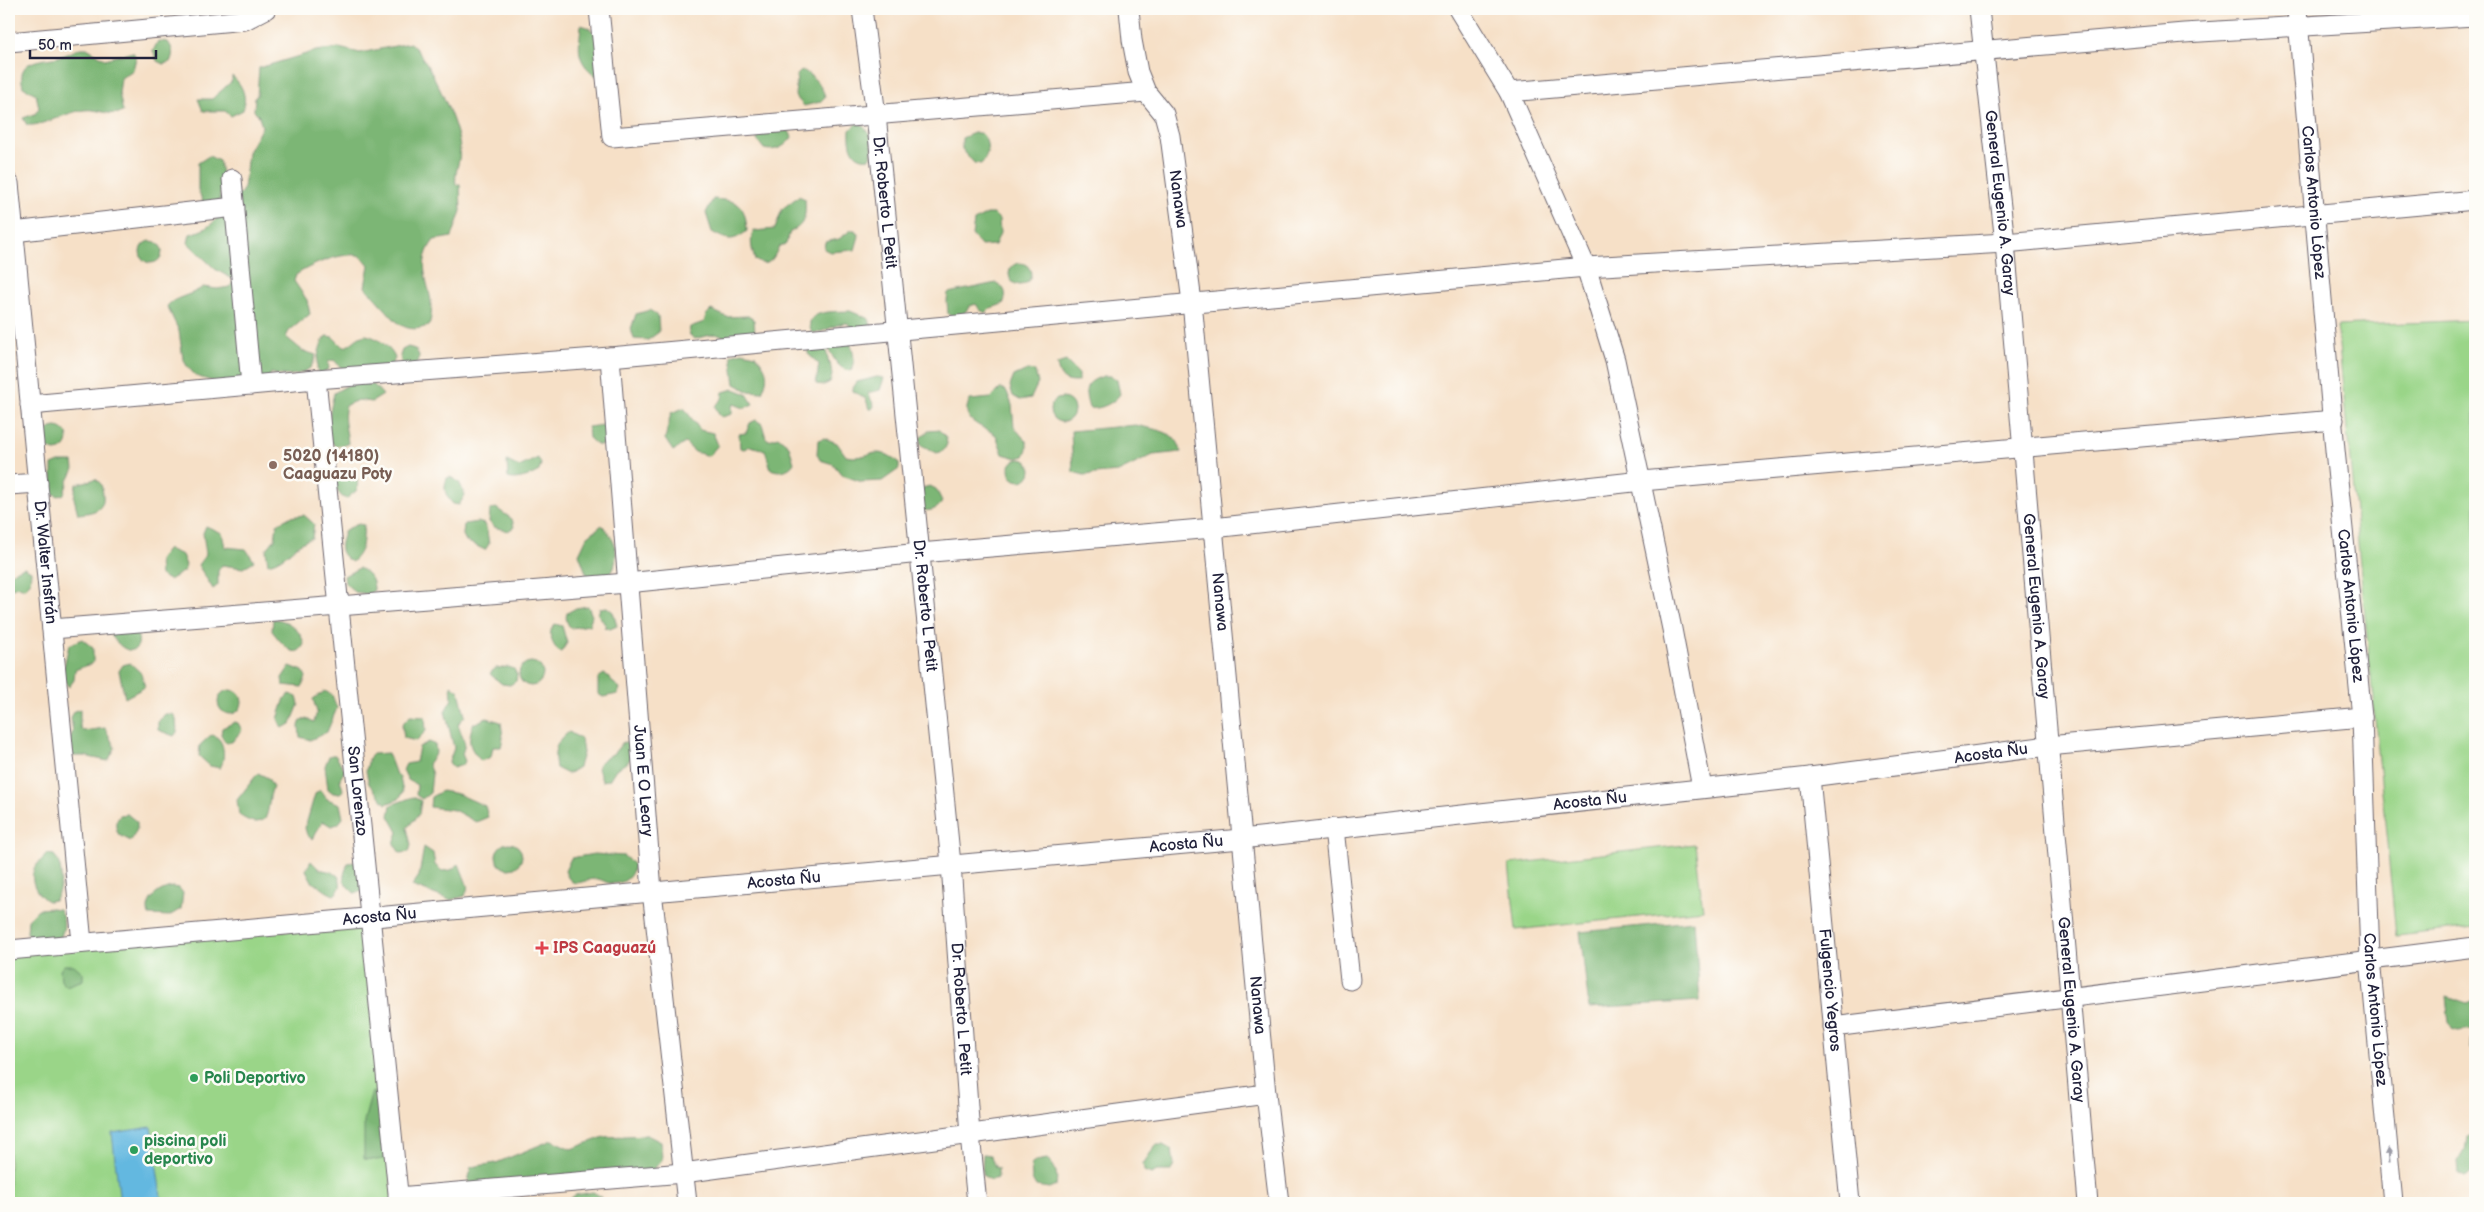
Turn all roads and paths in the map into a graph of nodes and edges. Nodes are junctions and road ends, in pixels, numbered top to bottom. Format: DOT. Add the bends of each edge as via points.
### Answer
graph roads {
  1 [pos="266,9"];
  2 [pos="598,9"];
  3 [pos="862,9"];
  4 [pos="1129,9"];
  5 [pos="1458,9"];
  6 [pos="1979,9"];
  7 [pos="2298,9"];
  8 [pos="2475,16"];
  9 [pos="2300,28"];
  10 [pos="9,42"];
  11 [pos="1983,49"];
  12 [pos="1146,92"];
  13 [pos="1509,92"];
  14 [pos="876,115"];
  15 [pos="232,178"];
  16 [pos="9,182"];
  17 [pos="2475,200"];
  18 [pos="235,207"];
  19 [pos="2316,214"];
  20 [pos="13,232"];
  21 [pos="2005,243"];
  22 [pos="1586,267"];
  23 [pos="14,286"];
  24 [pos="1192,302"];
  25 [pos="898,330"];
  26 [pos="610,357"];
  27 [pos="316,379"];
  28 [pos="251,385"];
  29 [pos="30,405"];
  30 [pos="2334,420"];
  31 [pos="2022,449"];
  32 [pos="1642,481"];
  33 [pos="38,482"];
  34 [pos="9,485"];
  35 [pos="1213,528"];
  36 [pos="920,553"];
  37 [pos="627,583"];
  38 [pos="339,607"];
  39 [pos="52,629"];
  40 [pos="2362,717"];
  41 [pos="2048,746"];
  42 [pos="1810,777"];
  43 [pos="1702,788"];
  44 [pos="1334,828"];
  45 [pos="1241,839"];
  46 [pos="951,864"];
  47 [pos="652,891"];
  48 [pos="371,917"];
  49 [pos="82,943"];
  50 [pos="2475,947"];
  51 [pos="9,950"];
  52 [pos="2370,959"];
  53 [pos="1350,980"];
  54 [pos="2070,996"];
  55 [pos="1832,1027"];
  56 [pos="1266,1094"];
  57 [pos="970,1135"];
  58 [pos="683,1173"];
  59 [pos="398,1200"];
  60 [pos="687,1203"];
  61 [pos="977,1203"];
  62 [pos="1279,1203"];
  63 [pos="1850,1203"];
  64 [pos="2088,1203"];
  65 [pos="2393,1203"];
  1 -- 10 [label="street" via="246,20"];
  2 -- 14 [label="street" via="612,137"];
  3 -- 14 [label="street, Dr. Roberto L Petit"];
  4 -- 12 [label="street, Nanawa" via="1138,72"];
  5 -- 13 [label="street"];
  6 -- 11 [label="street, General Eugenio A. Garay"];
  7 -- 9 [label="street, Carlos Antonio López"];
  8 -- 9 [label="street"];
  9 -- 11 [label="street" via="2184,33"];
  9 -- 19 [label="street, Carlos Antonio López"];
  11 -- 13 [label="street"];
  11 -- 21 [label="street, General Eugenio A. Garay"];
  12 -- 14 [label="street"];
  12 -- 24 [label="street, Nanawa" via="1164,114 1170,136"];
  13 -- 22 [label="street"];
  14 -- 25 [label="street, Dr. Roberto L Petit"];
  15 -- 18 [label="street"];
  16 -- 20 [label="street, Dr. Walter Insfrán"];
  17 -- 19 [label="street"];
  18 -- 20 [label="street"];
  18 -- 28 [label="street"];
  19 -- 21 [label="street"];
  19 -- 30 [label="street, Carlos Antonio López"];
  20 -- 23 [label="street, Dr. Walter Insfrán"];
  21 -- 22 [label="street"];
  21 -- 31 [label="street, General Eugenio A. Garay"];
  22 -- 24 [label="street"];
  22 -- 32 [label="street" via="1615,360"];
  23 -- 29 [label="street, Dr. Walter Insfrán"];
  24 -- 25 [label="street"];
  24 -- 35 [label="street, Nanawa"];
  25 -- 26 [label="street"];
  25 -- 36 [label="street, Dr. Roberto L Petit"];
  26 -- 27 [label="street"];
  26 -- 37 [label="street, Juan E O Leary"];
  27 -- 28 [label="street"];
  27 -- 38 [label="street, San Lorenzo"];
  28 -- 29 [label="street"];
  29 -- 33 [label="street, Dr. Walter Insfrán"];
  30 -- 31 [label="street"];
  30 -- 40 [label="street, Carlos Antonio López"];
  31 -- 32 [label="street"];
  31 -- 41 [label="street, General Eugenio A. Garay"];
  32 -- 35 [label="street"];
  32 -- 43 [label="street"];
  33 -- 34 [label="street"];
  33 -- 39 [label="street, Dr. Walter Insfrán"];
  35 -- 36 [label="street"];
  35 -- 45 [label="street, Nanawa"];
  36 -- 37 [label="street"];
  36 -- 46 [label="street, Dr. Roberto L Petit"];
  37 -- 38 [label="street"];
  37 -- 47 [label="street, Juan E O Leary"];
  38 -- 39 [label="street"];
  38 -- 48 [label="street, San Lorenzo"];
  39 -- 49 [label="street, Dr. Walter Insfrán"];
  40 -- 41 [label="street, Acosta Ñu"];
  40 -- 52 [label="street, Carlos Antonio López"];
  41 -- 42 [label="street, Acosta Ñu"];
  41 -- 54 [label="street, General Eugenio A. Garay"];
  42 -- 43 [label="street, Acosta Ñu"];
  42 -- 55 [label="street, Fulgencio Yegros"];
  43 -- 44 [label="street, Acosta Ñu"];
  44 -- 45 [label="street, Acosta Ñu"];
  44 -- 53 [label="street"];
  45 -- 46 [label="street, Acosta Ñu"];
  45 -- 56 [label="street, Nanawa"];
  46 -- 47 [label="street, Acosta Ñu"];
  46 -- 57 [label="street, Dr. Roberto L Petit"];
  47 -- 48 [label="street, Acosta Ñu"];
  47 -- 58 [label="street, Juan E O Leary"];
  48 -- 49 [label="street, Acosta Ñu"];
  48 -- 59 [label="street, San Lorenzo"];
  49 -- 51 [label="street, Acosta Ñu"];
  50 -- 52 [label="street"];
  52 -- 54 [label="street"];
  65 -- 52 [label="street, Carlos Antonio López, one-way"];
  54 -- 55 [label="street"];
  54 -- 64 [label="street, General Eugenio A. Garay"];
  55 -- 63 [label="street, Fulgencio Yegros"];
  56 -- 57 [label="street"];
  56 -- 62 [label="street, Nanawa"];
  57 -- 58 [label="street"];
  57 -- 61 [label="street, Dr. Roberto L Petit"];
  58 -- 59 [label="street"];
  58 -- 60 [label="street, Juan E O Leary"];
}
